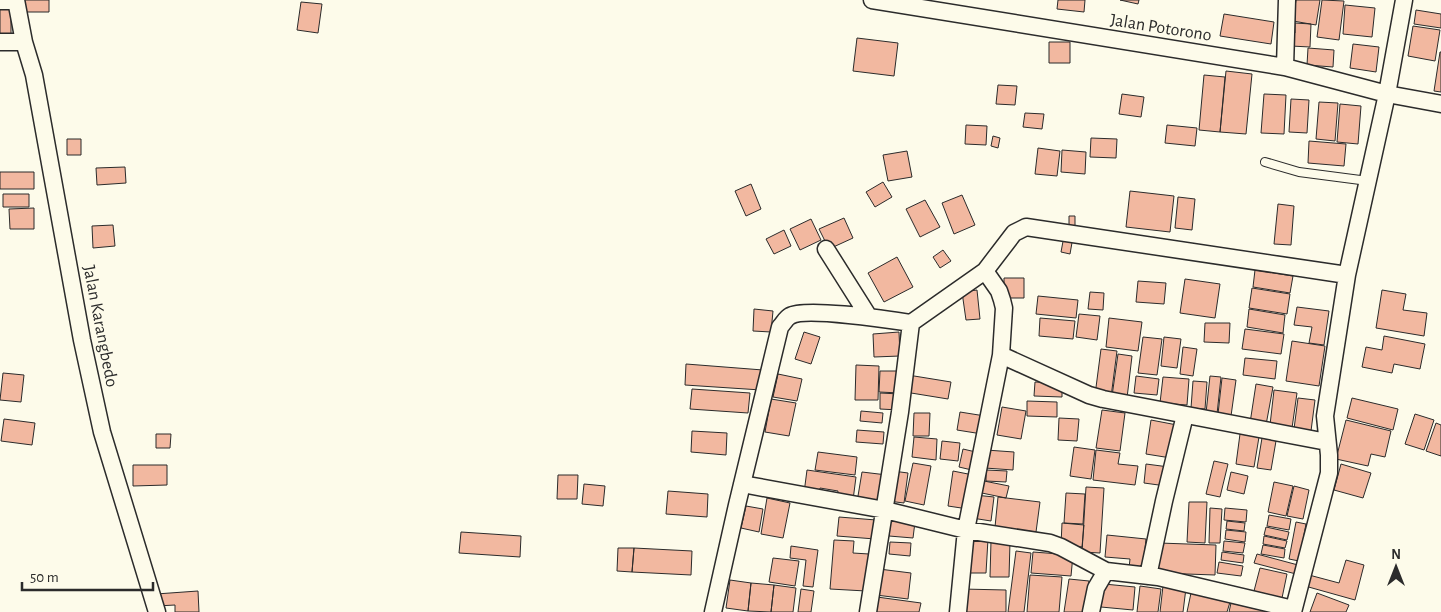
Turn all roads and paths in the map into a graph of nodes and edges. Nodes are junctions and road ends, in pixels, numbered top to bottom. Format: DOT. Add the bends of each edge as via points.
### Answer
graph roads {
  1 [pos="16,0"];
  2 [pos="872,0"];
  3 [pos="1287,0"];
  4 [pos="1404,0"];
  5 [pos="0,1"];
  6 [pos="0,42"];
  7 [pos="24,42"];
  8 [pos="1285,67"];
  9 [pos="1387,94"];
  10 [pos="1441,104"];
  11 [pos="1265,162"];
  12 [pos="1368,181"];
  13 [pos="826,249"];
  14 [pos="985,271"];
  15 [pos="1347,275"];
  16 [pos="869,317"];
  17 [pos="911,323"];
  18 [pos="1001,355"];
  19 [pos="1185,415"];
  20 [pos="1327,442"];
  21 [pos="742,484"];
  22 [pos="885,510"];
  23 [pos="966,530"];
  24 [pos="1106,571"];
  25 [pos="1148,576"];
  26 [pos="1293,610"];
  27 [pos="157,612"];
  28 [pos="713,612"];
  29 [pos="868,612"];
  30 [pos="958,612"];
  31 [pos="1091,612"];
  1 -- 5 [label="street"];
  1 -- 7 [label="street, Jalan Karangbedo"];
  2 -- 8 [label="street, Jalan Potorono"];
  3 -- 8 [label="street"];
  4 -- 9 [label="street"];
  6 -- 7 [label="street"];
  7 -- 27 [label="street, Jalan Karangbedo" via="34,75 102,432"];
  8 -- 9 [label="street, Jalan Potorono"];
  9 -- 10 [label="street, Jalan Potorono"];
  9 -- 12 [label="street"];
  11 -- 12 [label="lane" via="1299,172"];
  12 -- 15 [label="street"];
  13 -- 16 [label="street"];
  14 -- 15 [label="street" via="1014,233 1034,227"];
  14 -- 17 [label="street"];
  14 -- 18 [label="street" via="999,291 1004,308"];
  15 -- 20 [label="street" via="1325,416"];
  16 -- 17 [label="street"];
  16 -- 21 [label="street" via="802,313 790,316 780,328"];
  17 -- 22 [label="street"];
  18 -- 19 [label="street" via="1089,395"];
  18 -- 23 [label="street"];
  19 -- 20 [label="street"];
  19 -- 25 [label="street"];
  20 -- 26 [label="street" via="1329,473"];
  21 -- 22 [label="street"];
  21 -- 28 [label="street"];
  22 -- 23 [label="street"];
  22 -- 29 [label="street"];
  23 -- 24 [label="street" via="1056,544"];
  23 -- 30 [label="street"];
  24 -- 25 [label="street"];
  24 -- 31 [label="street" via="1096,588"];
  25 -- 26 [label="street"];
}
